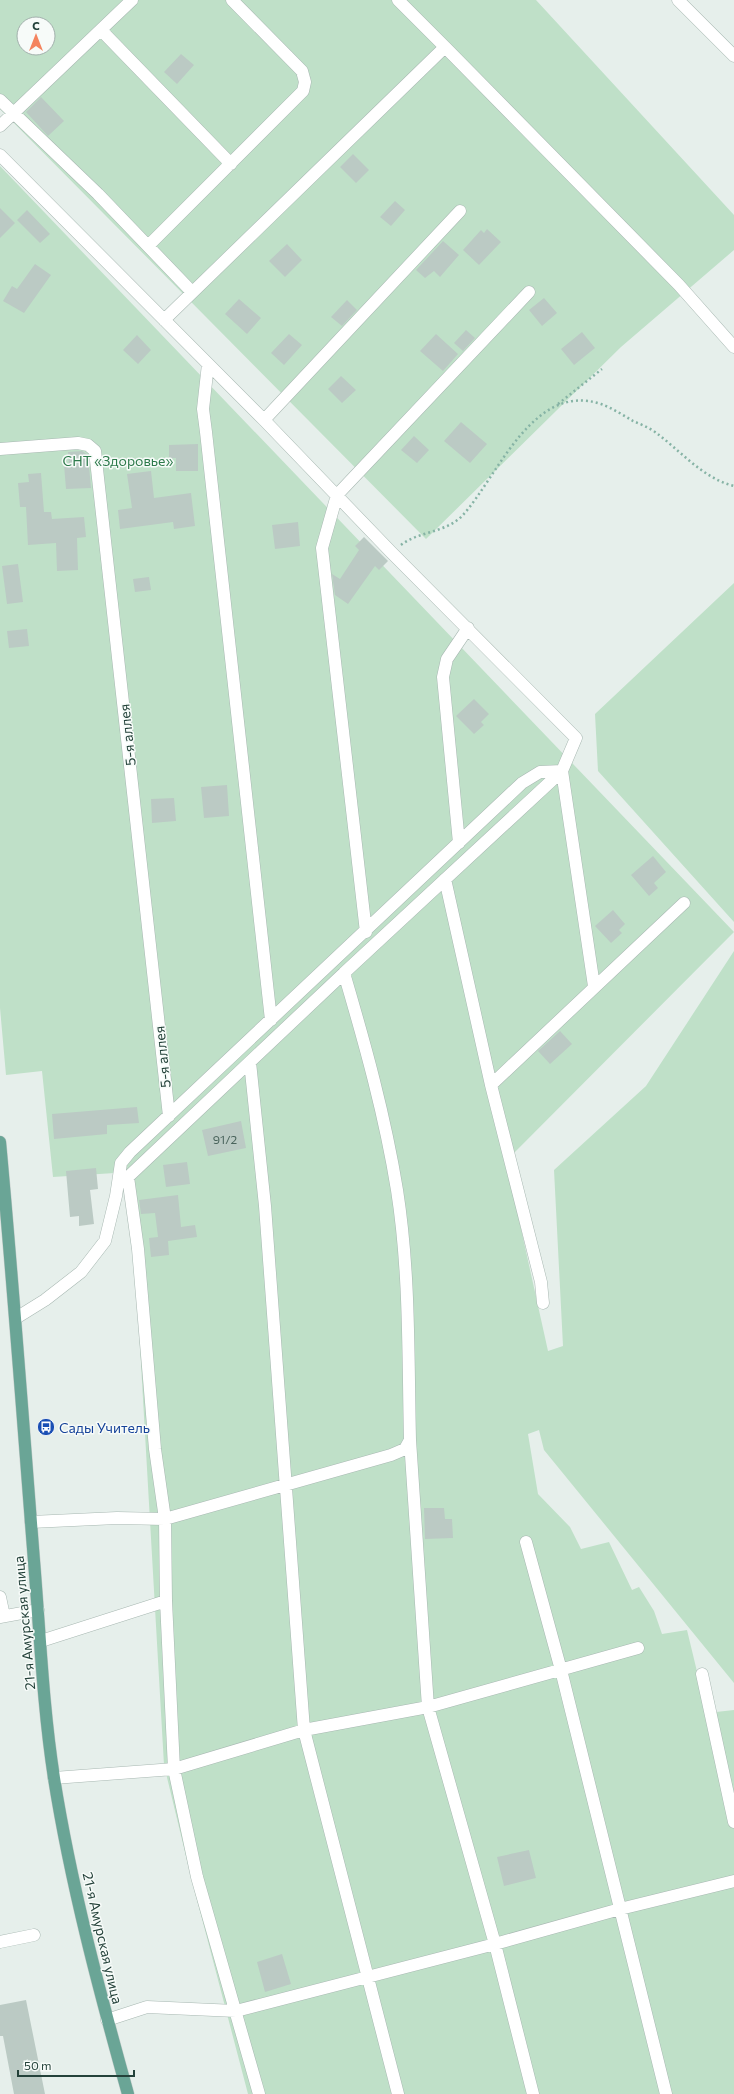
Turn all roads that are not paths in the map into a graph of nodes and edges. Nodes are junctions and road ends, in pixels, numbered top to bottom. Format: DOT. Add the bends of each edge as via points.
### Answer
graph roads {
  1 [pos="132,0"];
  2 [pos="232,0"];
  3 [pos="398,0"];
  4 [pos="678,0"];
  5 [pos="101,30"];
  6 [pos="445,47"];
  7 [pos="734,56"];
  8 [pos="0,100"];
  9 [pos="13,114"];
  10 [pos="0,126"];
  11 [pos="0,154"];
  12 [pos="231,164"];
  13 [pos="460,211"];
  14 [pos="148,246"];
  15 [pos="192,292"];
  16 [pos="529,292"];
  17 [pos="164,320"];
  18 [pos="734,347"];
  19 [pos="208,364"];
  20 [pos="264,420"];
  21 [pos="0,449"];
  22 [pos="337,494"];
  23 [pos="468,628"];
  24 [pos="562,771"];
  25 [pos="459,843"];
  26 [pos="445,879"];
  27 [pos="684,904"];
  28 [pos="366,932"];
  29 [pos="344,973"];
  30 [pos="594,986"];
  31 [pos="271,1020"];
  32 [pos="250,1062"];
  33 [pos="491,1084"];
  34 [pos="169,1116"];
  35 [pos="0,1142"];
  36 [pos="3,1202"];
  37 [pos="543,1303"];
  38 [pos="16,1318"];
  39 [pos="410,1440"];
  40 [pos="285,1485"];
  41 [pos="165,1518"];
  42 [pos="31,1522"];
  43 [pos="526,1542"];
  44 [pos="0,1597"];
  45 [pos="166,1601"];
  46 [pos="38,1610"];
  47 [pos="2,1617"];
  48 [pos="41,1641"];
  49 [pos="638,1648"];
  50 [pos="561,1670"];
  51 [pos="702,1674"];
  52 [pos="428,1707"];
  53 [pos="304,1730"];
  54 [pos="174,1769"];
  55 [pos="54,1778"];
  56 [pos="734,1822"];
  57 [pos="734,1881"];
  58 [pos="620,1909"];
  59 [pos="34,1936"];
  60 [pos="0,1942"];
  61 [pos="495,1944"];
  62 [pos="367,1976"];
  63 [pos="236,2011"];
  64 [pos="108,2020"];
  65 [pos="128,2094"];
  66 [pos="258,2094"];
  67 [pos="398,2094"];
  68 [pos="533,2094"];
  69 [pos="666,2094"];
  1 -- 5 [label="street"];
  2 -- 12 [label="street" via="302,71 305,82 303,91"];
  3 -- 6 [label="street"];
  4 -- 7 [label="street"];
  5 -- 9 [label="street"];
  5 -- 12 [label="street"];
  6 -- 15 [label="street"];
  6 -- 18 [label="street" via="679,285"];
  8 -- 9 [label="street"];
  9 -- 10 [label="street"];
  9 -- 14 [label="street" via="98,194"];
  11 -- 17 [label="street"];
  12 -- 14 [label="street"];
  13 -- 20 [label="street"];
  14 -- 15 [label="street"];
  15 -- 17 [label="street"];
  16 -- 22 [label="street"];
  17 -- 19 [label="street"];
  19 -- 20 [label="street"];
  19 -- 31 [label="street" via="203,409"];
  20 -- 22 [label="street"];
  21 -- 34 [label="street, 5-я аллея" via="78,444 88,445 95,451"];
  22 -- 23 [label="street" via="390,552"];
  22 -- 28 [label="street" via="322,548"];
  23 -- 24 [label="street" via="576,738"];
  23 -- 25 [label="street" via="447,658 443,677"];
  24 -- 25 [label="street" via="540,772 532,776"];
  24 -- 26 [label="street"];
  24 -- 30 [label="street"];
  25 -- 28 [label="street"];
  26 -- 29 [label="street"];
  26 -- 33 [label="street"];
  27 -- 30 [label="street"];
  28 -- 31 [label="street"];
  29 -- 32 [label="street"];
  29 -- 39 [label="street" via="369,1055 397,1190 407,1290"];
  30 -- 33 [label="street"];
  31 -- 34 [label="street"];
  32 -- 40 [label="street" via="265,1206"];
  32 -- 41 [label="street" via="128,1177 138,1249 155,1449"];
  33 -- 37 [label="street" via="541,1282"];
  34 -- 38 [label="street" via="121,1163 105,1241 91,1260 81,1272 45,1300"];
  35 -- 36 [label="main road, 21-я Амурская улица"];
  36 -- 38 [label="main road, 21-я Амурская улица"];
  38 -- 42 [label="main road, 21-я Амурская улица"];
  39 -- 40 [label="street" via="405,1449 391,1455"];
  39 -- 52 [label="street"];
  40 -- 41 [label="street"];
  40 -- 53 [label="street"];
  41 -- 42 [label="street"];
  41 -- 45 [label="street"];
  42 -- 46 [label="main road, 21-я Амурская улица"];
  43 -- 50 [label="street"];
  44 -- 47 [label="street"];
  45 -- 48 [label="street"];
  45 -- 54 [label="street"];
  46 -- 47 [label="street"];
  46 -- 48 [label="main road, 21-я Амурская улица"];
  48 -- 55 [label="main road, 21-я Амурская улица"];
  49 -- 50 [label="street"];
  50 -- 52 [label="street"];
  50 -- 58 [label="street"];
  51 -- 56 [label="street"];
  52 -- 53 [label="street"];
  52 -- 61 [label="street"];
  53 -- 54 [label="street"];
  53 -- 62 [label="street"];
  54 -- 55 [label="street"];
  54 -- 63 [label="street" via="197,1877"];
  55 -- 64 [label="main road, 21-я Амурская улица" via="68,1850"];
  57 -- 58 [label="street"];
  58 -- 61 [label="street"];
  58 -- 69 [label="street"];
  59 -- 60 [label="street"];
  61 -- 62 [label="street"];
  61 -- 68 [label="street"];
  62 -- 63 [label="street"];
  62 -- 67 [label="street"];
  63 -- 64 [label="street" via="147,2007"];
  63 -- 66 [label="street"];
  64 -- 65 [label="main road, 21-я Амурская улица"];
}
